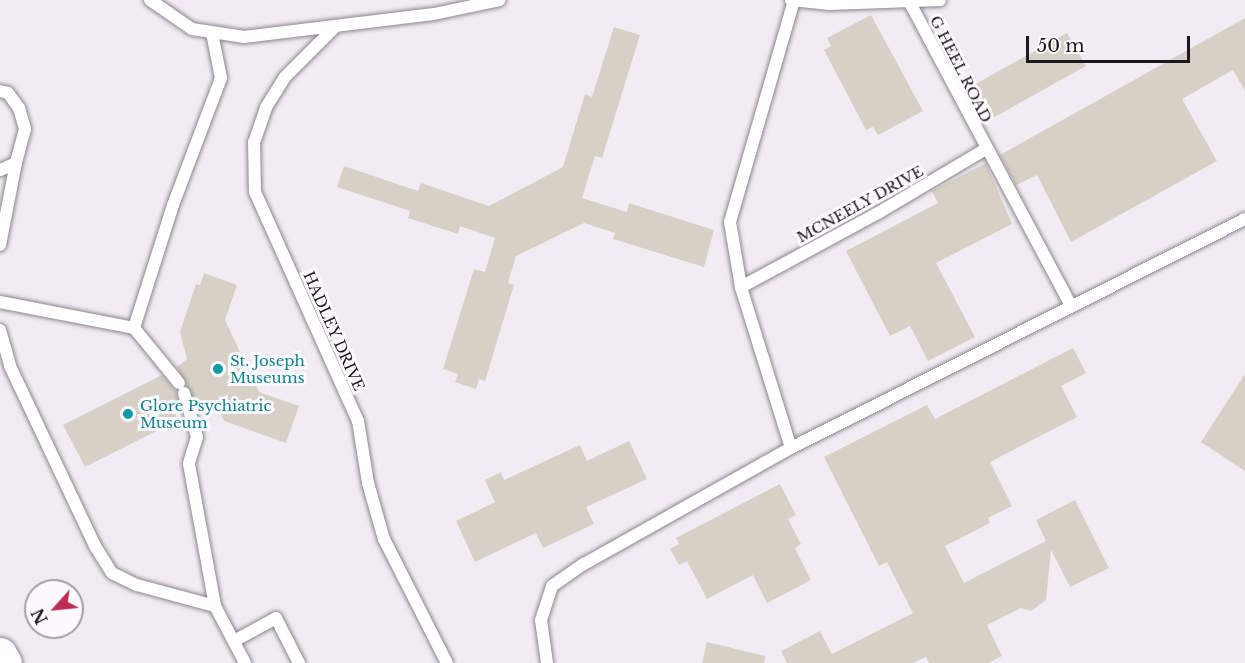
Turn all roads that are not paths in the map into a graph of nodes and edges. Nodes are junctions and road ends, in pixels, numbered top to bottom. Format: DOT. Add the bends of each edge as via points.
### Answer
graph roads {
  1 [pos="150,0"];
  2 [pos="500,0"];
  3 [pos="793,0"];
  4 [pos="940,0"];
  5 [pos="909,2"];
  6 [pos="334,28"];
  7 [pos="212,33"];
  8 [pos="0,91"];
  9 [pos="986,149"];
  10 [pos="16,163"];
  11 [pos="0,171"];
  12 [pos="1245,219"];
  13 [pos="0,245"];
  14 [pos="741,287"];
  15 [pos="0,302"];
  16 [pos="1070,304"];
  17 [pos="134,328"];
  18 [pos="0,330"];
  19 [pos="791,448"];
  20 [pos="215,606"];
  21 [pos="234,641"];
  22 [pos="0,654"];
  23 [pos="4,663"];
  24 [pos="245,663"];
  25 [pos="299,663"];
  26 [pos="447,663"];
  27 [pos="547,663"];
  1 -- 7 [label="lane" via="192,29"];
  2 -- 6 [label="lane"];
  3 -- 5 [label="lane" via="828,4"];
  3 -- 14 [label="lane" via="730,222"];
  4 -- 5 [label="lane"];
  5 -- 9 [label="lane, G HEEL ROAD"];
  6 -- 7 [label="lane" via="244,37"];
  6 -- 26 [label="lane, HADLEY DRIVE" via="285,77 266,108 254,142 255,192 358,421 368,483 384,539"];
  7 -- 17 [label="lane" via="221,78 173,205"];
  8 -- 10 [label="lane" via="8,93 19,108 25,129"];
  9 -- 14 [label="lane, MCNEELY DRIVE"];
  9 -- 16 [label="lane"];
  10 -- 11 [label="lane"];
  10 -- 13 [label="lane"];
  12 -- 16 [label="lane"];
  14 -- 19 [label="lane"];
  15 -- 17 [label="lane"];
  16 -- 19 [label="lane"];
  17 -- 20 [label="lane" via="181,388 197,437 189,464"];
  18 -- 20 [label="lane" via="10,366 95,546 112,573 138,585"];
  19 -- 27 [label="lane" via="584,564 552,586 541,620"];
  20 -- 21 [label="lane"];
  21 -- 24 [label="lane"];
  21 -- 25 [label="lane" via="276,618"];
  22 -- 23 [label="main road"];
}
